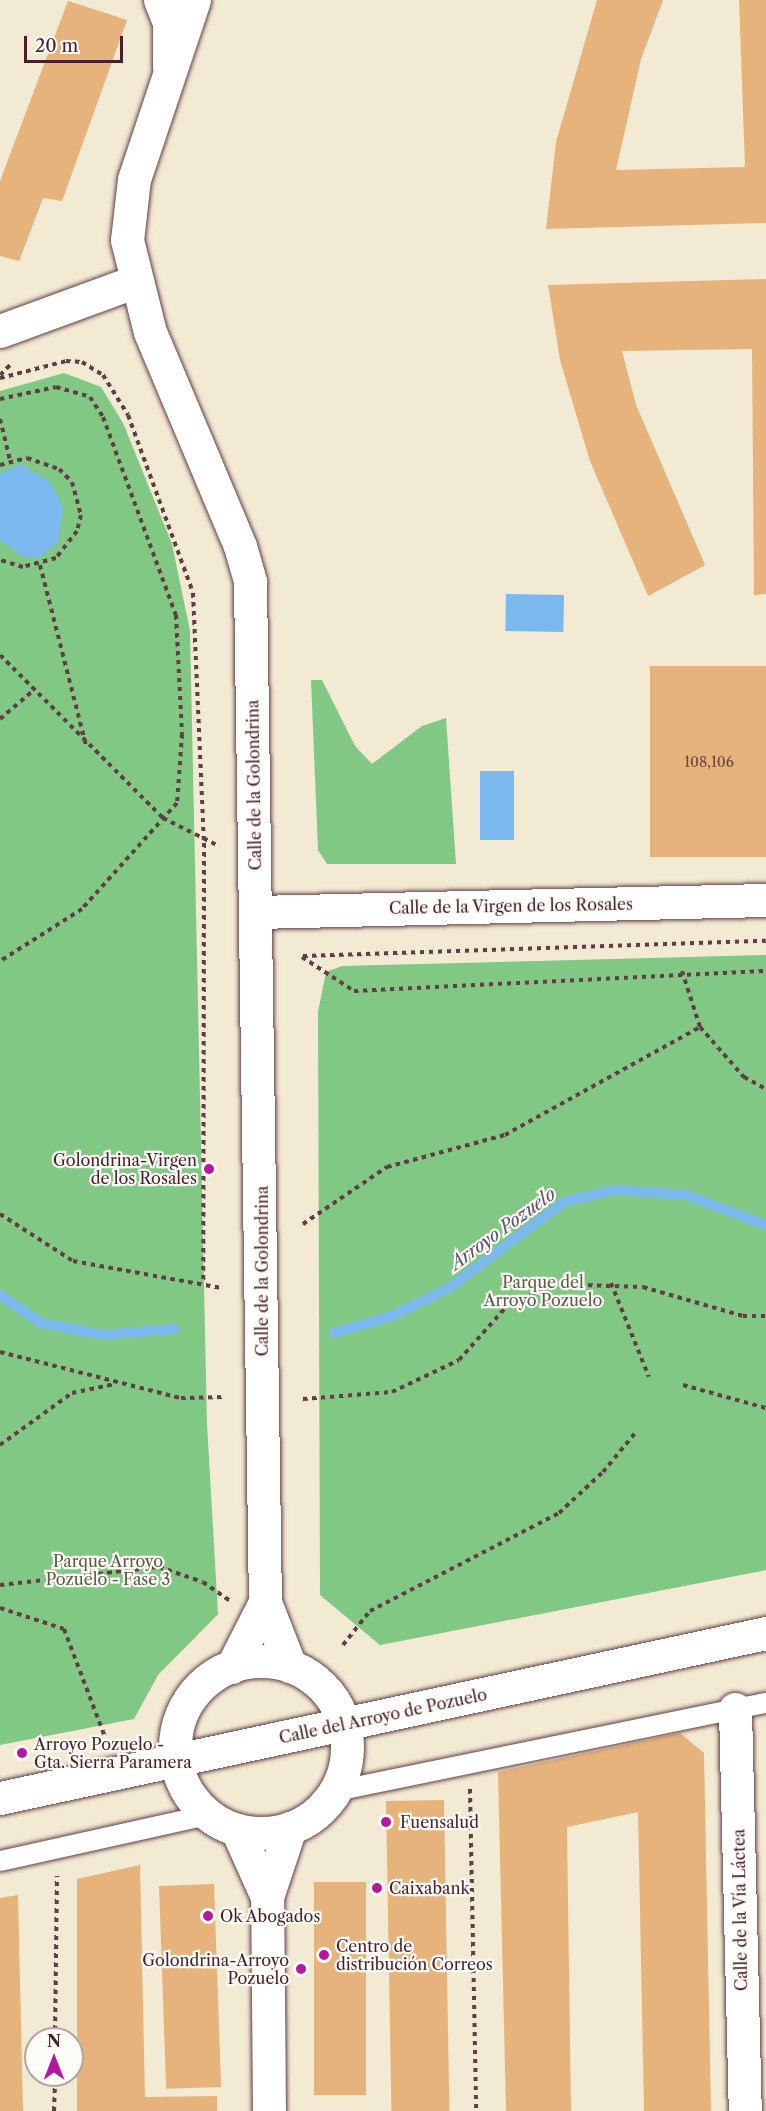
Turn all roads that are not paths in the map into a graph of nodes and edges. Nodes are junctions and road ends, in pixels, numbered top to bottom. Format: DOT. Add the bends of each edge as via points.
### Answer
graph roads {
  1 [pos="160,0"];
  2 [pos="194,0"];
  3 [pos="169,66"];
  4 [pos="134,282"];
  5 [pos="0,331"];
  6 [pos="766,900"];
  7 [pos="256,912"];
  8 [pos="265,1602"];
  9 [pos="766,1634"];
  10 [pos="290,1666"];
  11 [pos="232,1667"];
  12 [pos="751,1706"];
  13 [pos="345,1724"];
  14 [pos="176,1760"];
  15 [pos="336,1791"];
  16 [pos="0,1798"];
  17 [pos="208,1815"];
  18 [pos="290,1828"];
  19 [pos="237,1830"];
  20 [pos="0,1861"];
  21 [pos="267,1897"];
  22 [pos="269,2111"];
  23 [pos="745,2111"];
  1 -- 3 [label="street" via="169,22"];
  2 -- 3 [label="street, Calle de la Golondrina"];
  3 -- 4 [label="street, Calle de la Golondrina" via="134,179 128,240"];
  4 -- 5 [label="street"];
  4 -- 7 [label="street, Calle de la Golondrina" via="240,546 250,582"];
  6 -- 7 [label="street, Calle de la Virgen de los Rosales"];
  7 -- 8 [label="street, Calle de la Golondrina"];
  8 -- 10 [label="street, Calle de la Golondrina"];
  8 -- 11 [label="street, Calle de la Golondrina"];
  9 -- 13 [label="street, Calle del Arroyo de Pozuelo"];
  10 -- 11 [label="street" via="261,1661"];
  10 -- 13 [label="street" via="324,1689"];
  11 -- 14 [label="street" via="200,1687 188,1702 175,1739"];
  12 -- 15 [label="lane" via="470,1767"];
  12 -- 23 [label="street, Calle de la Vía Láctea"];
  13 -- 14 [label="street, Calle del Arroyo de Pozuelo"];
  13 -- 15 [label="street" via="347,1758"];
  14 -- 16 [label="street, Calle del Arroyo de Pozuelo"];
  14 -- 17 [label="street" via="186,1789"];
  15 -- 18 [label="street" via="309,1820"];
  17 -- 19 [label="street"];
  17 -- 20 [label="lane"];
  18 -- 19 [label="street" via="269,1833"];
  18 -- 21 [label="street"];
  19 -- 21 [label="street"];
  21 -- 22 [label="street"];
}
